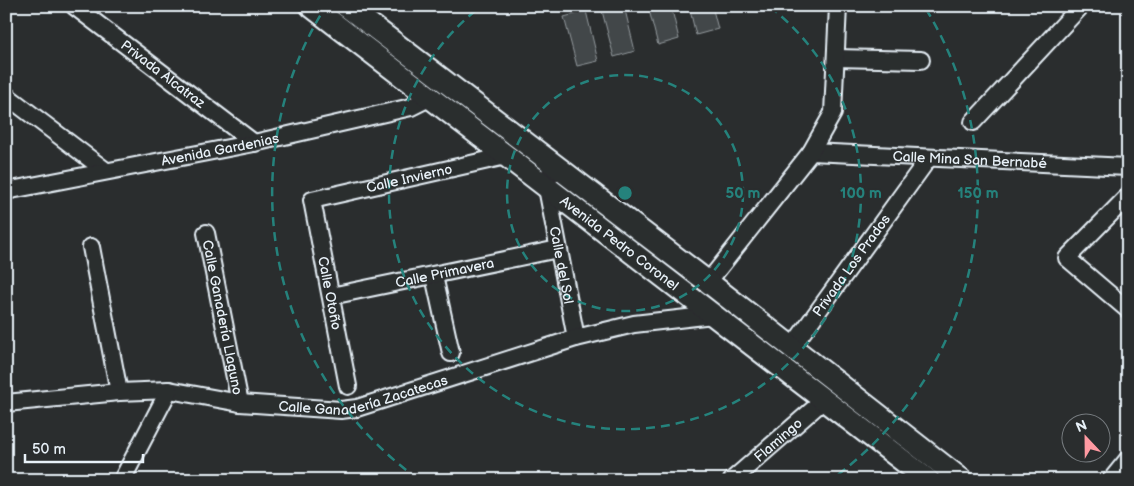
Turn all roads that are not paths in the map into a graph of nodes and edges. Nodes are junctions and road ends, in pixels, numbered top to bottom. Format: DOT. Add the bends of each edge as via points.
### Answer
graph roads {
  1 [pos="74,6"];
  2 [pos="311,6"];
  3 [pos="346,6"];
  4 [pos="838,6"];
  5 [pos="1081,6"];
  6 [pos="836,58"];
  7 [pos="921,60"];
  8 [pos="7,96"];
  9 [pos="430,98"];
  10 [pos="973,122"];
  11 [pos="254,143"];
  12 [pos="811,152"];
  13 [pos="506,156"];
  14 [pos="928,159"];
  15 [pos="552,163"];
  16 [pos="1128,167"];
  17 [pos="106,171"];
  18 [pos="547,188"];
  19 [pos="6,191"];
  20 [pos="1128,196"];
  21 [pos="312,200"];
  22 [pos="206,233"];
  23 [pos="91,247"];
  24 [pos="558,249"];
  25 [pos="434,276"];
  26 [pos="708,282"];
  27 [pos="331,296"];
  28 [pos="1128,310"];
  29 [pos="713,315"];
  30 [pos="576,338"];
  31 [pos="792,347"];
  32 [pos="451,353"];
  33 [pos="348,386"];
  34 [pos="169,390"];
  35 [pos="119,392"];
  36 [pos="825,399"];
  37 [pos="6,403"];
  38 [pos="240,403"];
  39 [pos="1128,459"];
  40 [pos="922,466"];
  41 [pos="122,480"];
  42 [pos="732,480"];
  43 [pos="962,480"];
  44 [pos="1111,480"];
  1 -- 11 [label="street, Privada Alcatraz"];
  2 -- 9 [label="main road, Avenida Pedro Coronel"];
  3 -- 15 [label="main road, Avenida Pedro Coronel"];
  4 -- 6 [label="street"];
  5 -- 10 [label="street"];
  6 -- 7 [label="street"];
  6 -- 12 [label="street" via="833,113"];
  8 -- 17 [label="street"];
  9 -- 11 [label="street, Avenida Gardenias" via="411,107"];
  9 -- 13 [label="main road, Avenida Pedro Coronel"];
  11 -- 17 [label="street, Avenida Gardenias"];
  12 -- 14 [label="street, Calle Mina San Bernabé"];
  12 -- 26 [label="street"];
  13 -- 18 [label="main road, Avenida Pedro Coronel"];
  13 -- 21 [label="street, Calle Invierno"];
  14 -- 16 [label="street, Calle Mina San Bernabé"];
  14 -- 31 [label="street, Privada Los Prados"];
  15 -- 18 [label="street, Calle del Sol"];
  15 -- 26 [label="main road, Avenida Pedro Coronel"];
  17 -- 19 [label="street, Avenida Gardenias"];
  18 -- 24 [label="street, Calle del Sol"];
  18 -- 29 [label="main road, Avenida Pedro Coronel"];
  20 -- 28 [label="street" via="1067,258"];
  21 -- 27 [label="street, Calle Otoño"];
  22 -- 38 [label="street, Calle Ganadería Llaguno"];
  23 -- 35 [label="street"];
  24 -- 25 [label="street, Calle Primavera"];
  24 -- 30 [label="street, Calle del Sol"];
  25 -- 27 [label="street, Calle Primavera"];
  25 -- 32 [label="street"];
  26 -- 31 [label="main road, Avenida Pedro Coronel"];
  27 -- 33 [label="street, Calle Otoño"];
  29 -- 30 [label="street, Calle Ganadería Zacatecas" via="634,324"];
  29 -- 36 [label="main road, Avenida Pedro Coronel"];
  30 -- 38 [label="street, Calle Ganadería Zacatecas" via="357,408 340,410"];
  31 -- 40 [label="main road, Avenida Pedro Coronel"];
  34 -- 35 [label="street, Calle Ganadería Zacatecas"];
  34 -- 38 [label="street, Calle Ganadería Zacatecas"];
  34 -- 41 [label="street"];
  35 -- 37 [label="street, Calle Ganadería Zacatecas"];
  36 -- 40 [label="main road, Avenida Pedro Coronel"];
  36 -- 42 [label="street, Flamingo"];
  39 -- 44 [label="street"];
  40 -- 43 [label="main road, Avenida Pedro Coronel"];
}
